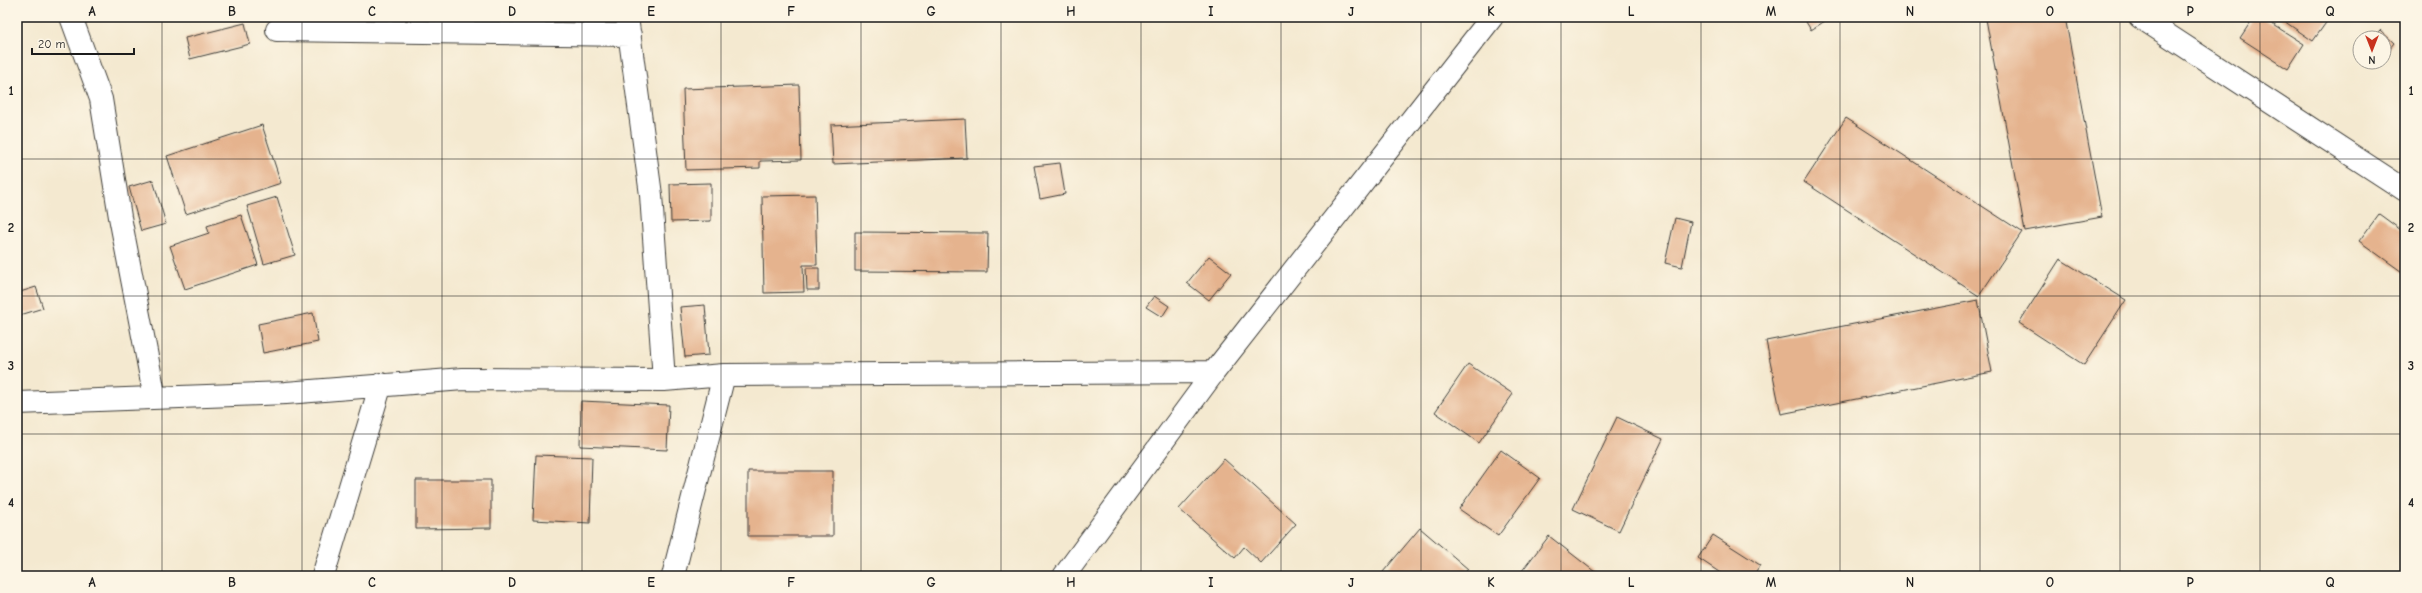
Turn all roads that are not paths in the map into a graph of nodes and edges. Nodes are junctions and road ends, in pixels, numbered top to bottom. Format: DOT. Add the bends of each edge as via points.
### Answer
graph roads {
  1 [pos="71,17"];
  2 [pos="1492,17"];
  3 [pos="2140,17"];
  4 [pos="629,26"];
  5 [pos="277,30"];
  6 [pos="2405,190"];
  7 [pos="1214,372"];
  8 [pos="724,375"];
  9 [pos="664,380"];
  10 [pos="381,384"];
  11 [pos="156,398"];
  12 [pos="17,403"];
  13 [pos="1067,575"];
  14 [pos="323,576"];
  15 [pos="673,576"];
  1 -- 11 [label="street" via="101,99 120,216"];
  2 -- 7 [label="street"];
  3 -- 6 [label="street"];
  4 -- 5 [label="street"];
  4 -- 9 [label="street" via="651,195"];
  7 -- 8 [label="street"];
  7 -- 13 [label="street"];
  8 -- 9 [label="street"];
  8 -- 15 [label="street"];
  9 -- 10 [label="street" via="463,379"];
  10 -- 11 [label="street" via="286,393"];
  10 -- 14 [label="street"];
  11 -- 12 [label="street"];
}
